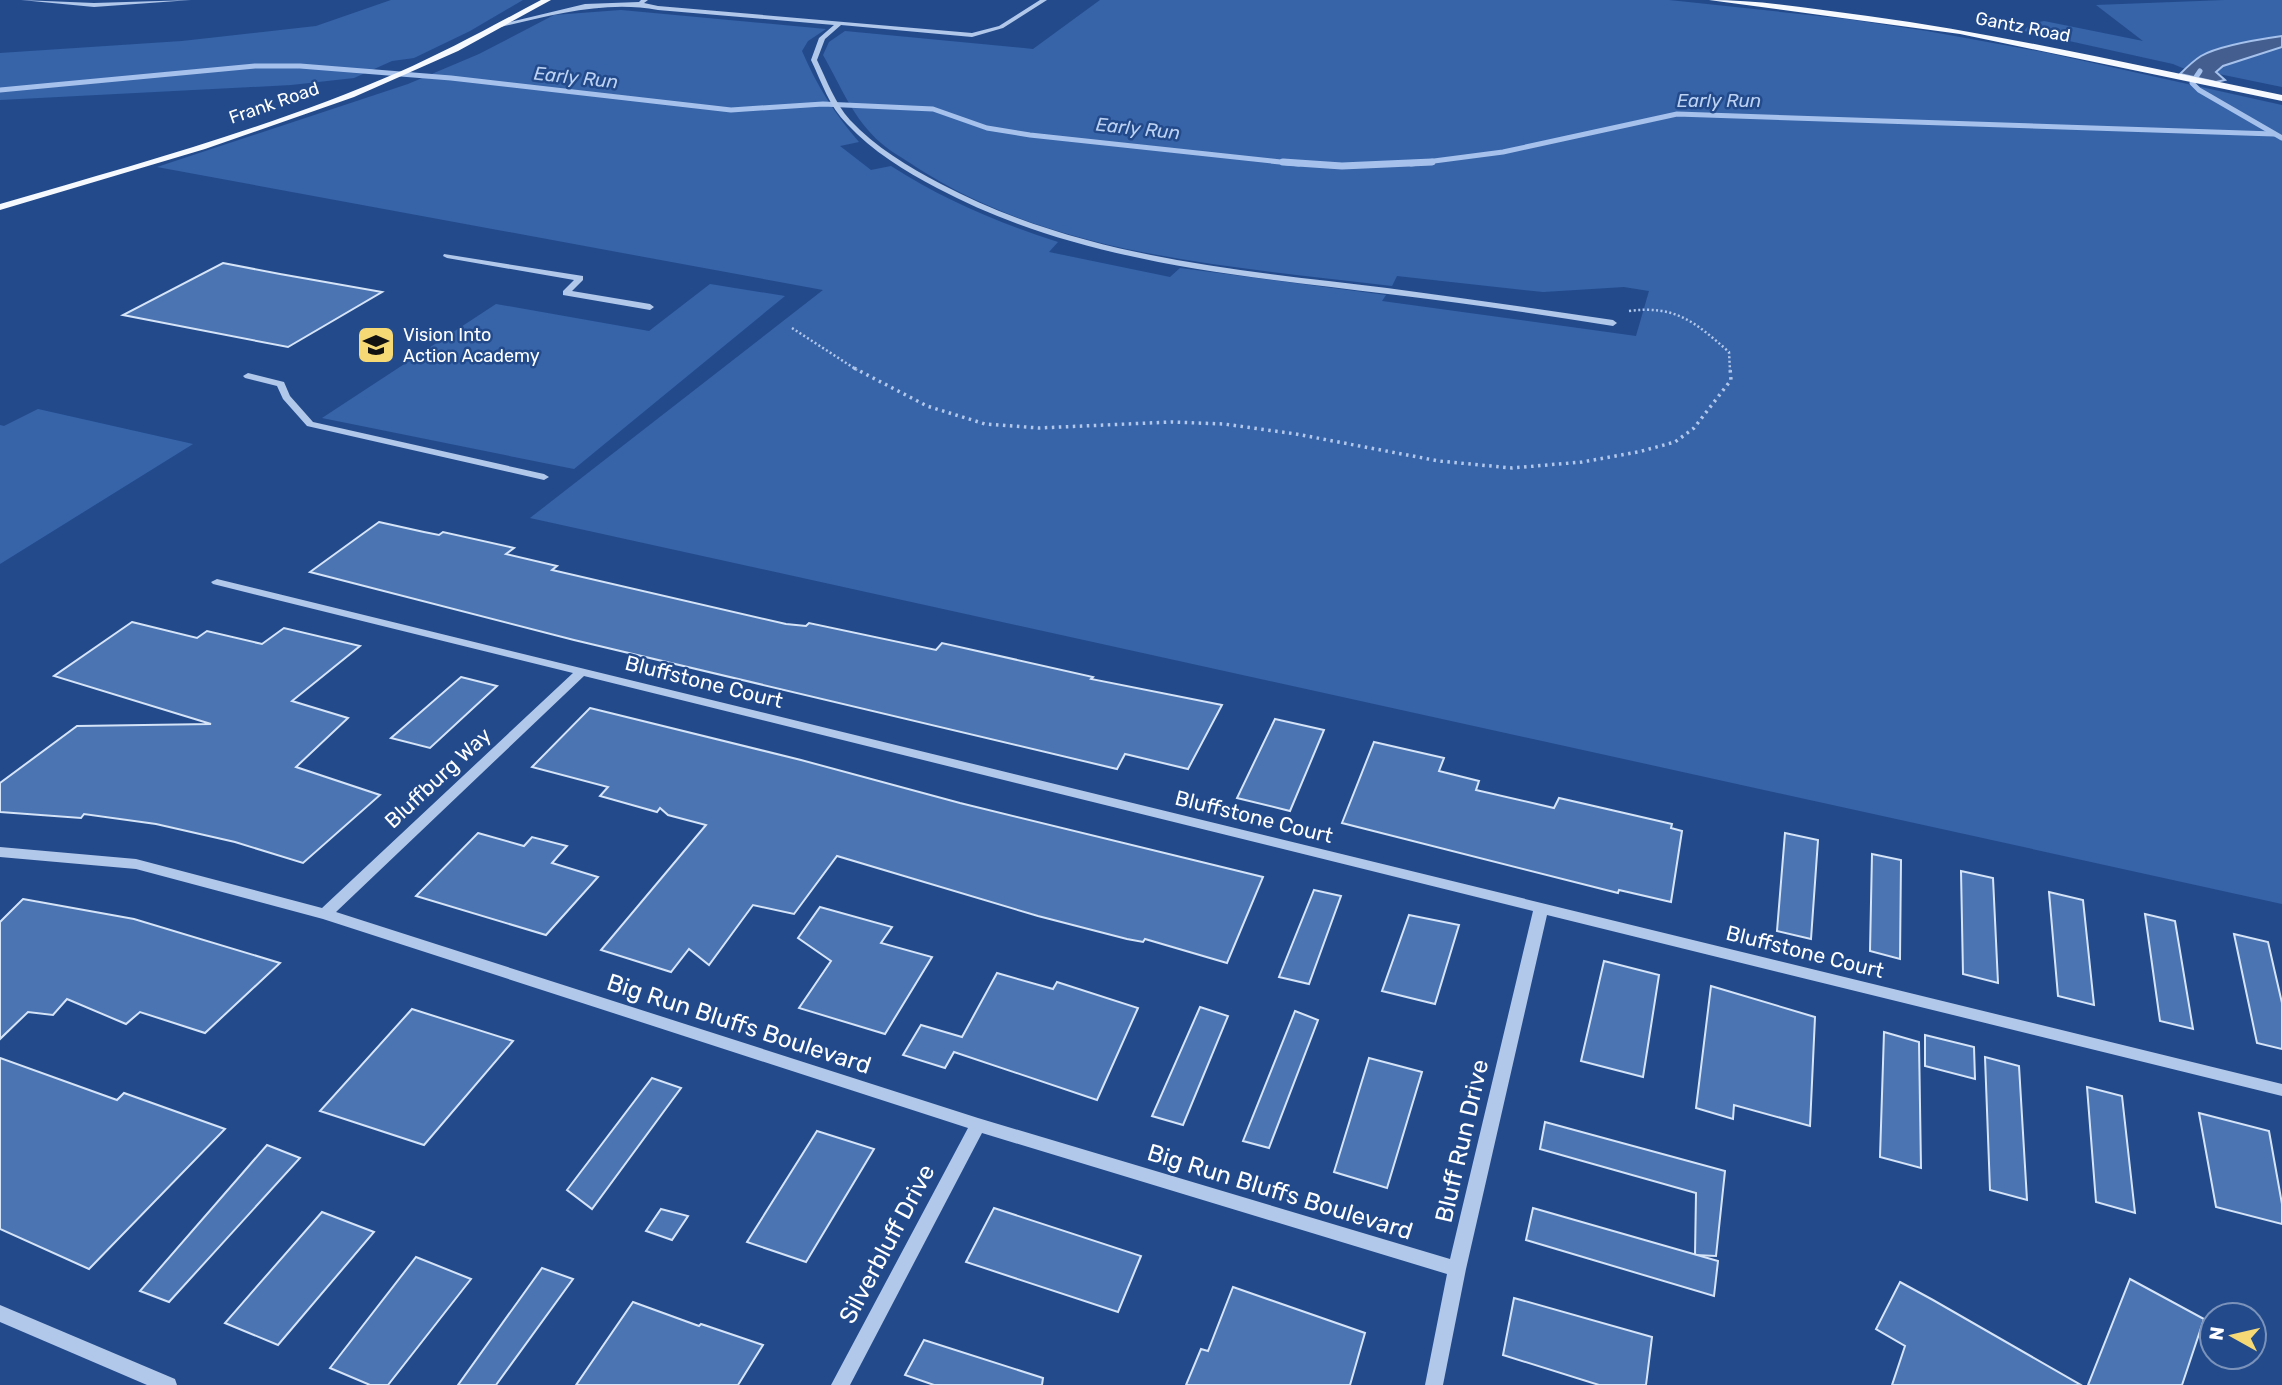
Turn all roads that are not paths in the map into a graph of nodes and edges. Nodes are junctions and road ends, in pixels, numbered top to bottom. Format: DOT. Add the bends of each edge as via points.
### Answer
graph roads {
  1 [pos="24,0"];
  2 [pos="61,0"];
  3 [pos="188,0"];
  4 [pos="547,0"];
  5 [pos="594,0"];
  6 [pos="1044,0"];
  7 [pos="1713,0"];
  8 [pos="643,2"];
  9 [pos="1753,2"];
  10 [pos="52,3"];
  11 [pos="602,4"];
  12 [pos="840,23"];
  13 [pos="501,25"];
  14 [pos="2282,98"];
  15 [pos="0,207"];
  16 [pos="447,256"];
  17 [pos="650,307"];
  18 [pos="1614,323"];
  19 [pos="248,376"];
  20 [pos="544,477"];
  21 [pos="217,583"];
  22 [pos="580,673"];
  23 [pos="0,852"];
  24 [pos="1541,909"];
  25 [pos="326,914"];
  26 [pos="2282,1090"];
  27 [pos="978,1125"];
  28 [pos="1457,1269"];
  29 [pos="0,1313"];
  30 [pos="168,1385"];
  31 [pos="840,1385"];
  32 [pos="1434,1385"];
  1 -- 10 [label="street"];
  2 -- 10 [label="street"];
  3 -- 10 [label="street"];
  4 -- 13 [label="main road, Frank Road"];
  5 -- 11 [label="street"];
  6 -- 12 [label="street" via="991,33 950,35"];
  7 -- 9 [label="main road, Gantz Road"];
  8 -- 11 [label="street"];
  8 -- 12 [label="street" via="658,8"];
  9 -- 14 [label="main road, Gantz Road" via="1960,31"];
  11 -- 13 [label="street"];
  12 -- 18 [label="street" via="822,38 814,60 840,111 901,164 955,197 1003,218 1065,239 1182,264"];
  13 -- 15 [label="main road, Frank Road" via="372,86 221,139"];
  16 -- 17 [label="street" via="580,278 566,293"];
  19 -- 20 [label="street" via="281,384 286,397 310,424"];
  21 -- 22 [label="street, Bluffstone Court"];
  22 -- 24 [label="street, Bluffstone Court"];
  22 -- 25 [label="street, Bluffburg Way"];
  23 -- 25 [label="street, Big Run Bluffs Boulevard" via="136,864"];
  24 -- 26 [label="street, Bluffstone Court"];
  24 -- 28 [label="street, Bluff Run Drive"];
  25 -- 27 [label="street, Big Run Bluffs Boulevard"];
  27 -- 28 [label="street, Big Run Bluffs Boulevard"];
  27 -- 31 [label="street, Silverbluff Drive"];
  28 -- 32 [label="street, Bluff Run Drive"];
  29 -- 30 [label="street"];
}
